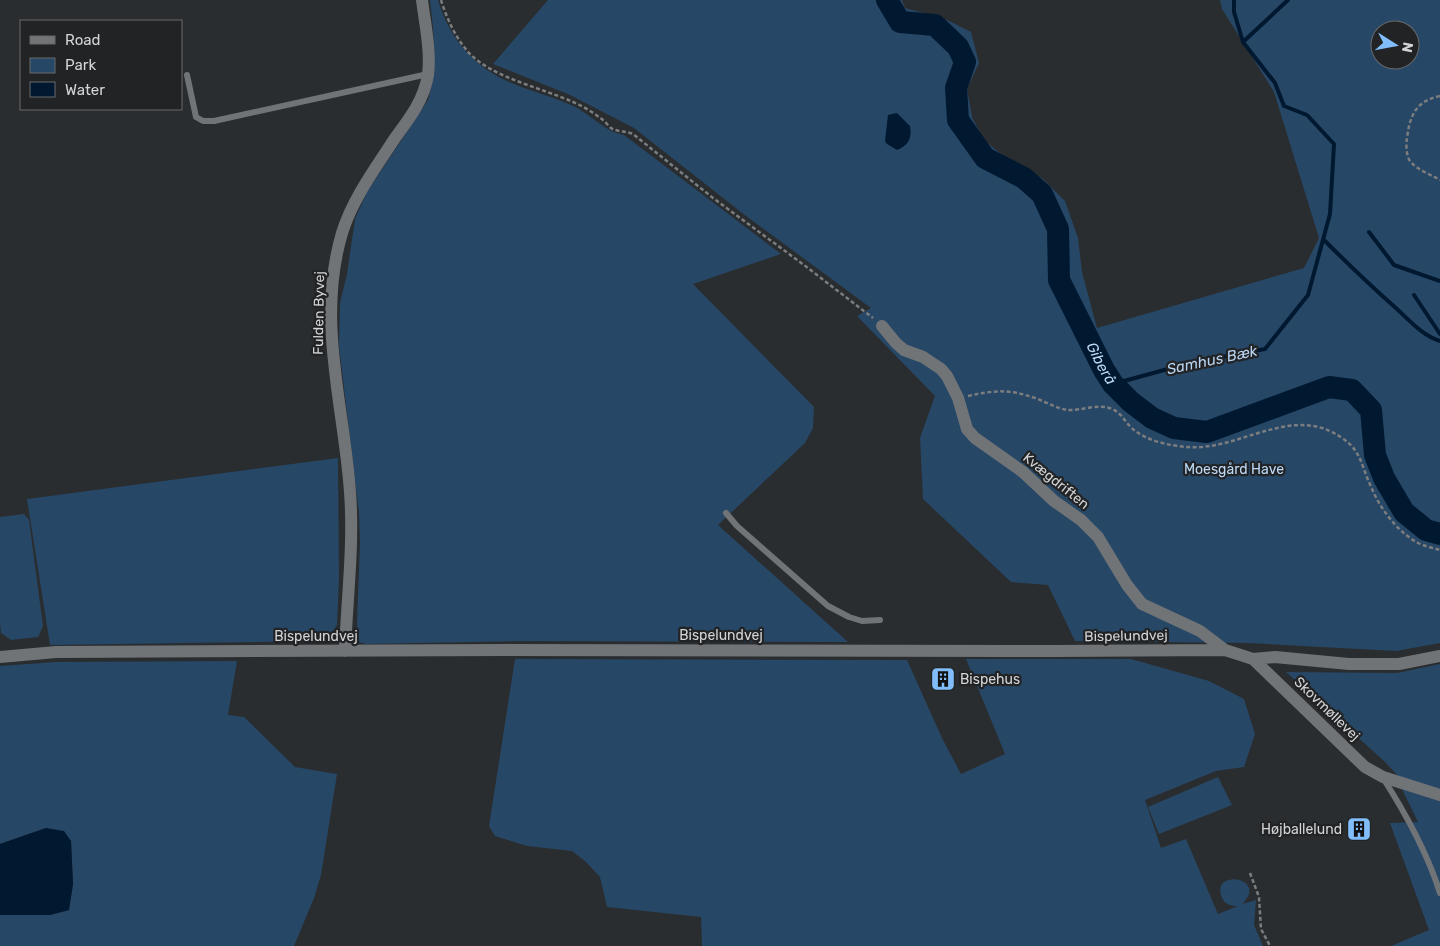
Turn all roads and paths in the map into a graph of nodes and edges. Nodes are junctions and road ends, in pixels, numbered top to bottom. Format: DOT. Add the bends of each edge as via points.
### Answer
graph roads {
  1 [pos="422,0"];
  2 [pos="442,0"];
  3 [pos="428,74"];
  4 [pos="187,75"];
  5 [pos="1440,96"];
  6 [pos="1440,180"];
  7 [pos="882,326"];
  8 [pos="958,398"];
  9 [pos="726,513"];
  10 [pos="1440,550"];
  11 [pos="880,620"];
  12 [pos="1225,650"];
  13 [pos="345,651"];
  14 [pos="1440,656"];
  15 [pos="0,657"];
  16 [pos="1253,659"];
  17 [pos="1383,777"];
  18 [pos="1440,795"];
  19 [pos="1250,873"];
  20 [pos="1440,893"];
  21 [pos="1270,946"];
  1 -- 3 [label="street, Fulden Byvej"];
  2 -- 7 [label="path" via="447,19 470,54 498,73 575,103 610,128 633,134"];
  3 -- 4 [label="lane" via="214,121 196,117"];
  3 -- 13 [label="street, Fulden Byvej" via="416,109 360,189 342,232 336,258 331,345 350,491 351,527"];
  5 -- 6 [label="path" via="1427,98 1415,110 1409,120 1406,145 1409,159"];
  7 -- 8 [label="street, Kvægdriften" via="904,350 941,369"];
  8 -- 10 [label="path" via="991,391 1012,391 1064,410 1113,409 1142,435 1165,444 1190,448 1238,440 1289,425 1331,432 1357,451 1372,489 1397,526 1419,543"];
  8 -- 12 [label="street, Kvægdriften" via="967,429 975,438 1081,520 1098,537 1142,604 1200,630"];
  9 -- 11 [label="lane" via="828,606 862,621"];
  12 -- 13 [label="street, Bispelundvej"];
  12 -- 16 [label="street, Bispelundvej"];
  13 -- 15 [label="street, Bispelundvej" via="56,652"];
  14 -- 16 [label="street, Bispelundvej" via="1399,664 1349,664 1275,657"];
  16 -- 17 [label="street, Skovmøllevej" via="1365,767"];
  17 -- 18 [label="street, Skovmøllevej"];
  17 -- 20 [label="lane, Skovmøllevej" via="1434,873"];
  19 -- 21 [label="path" via="1259,897 1261,929"];
}
